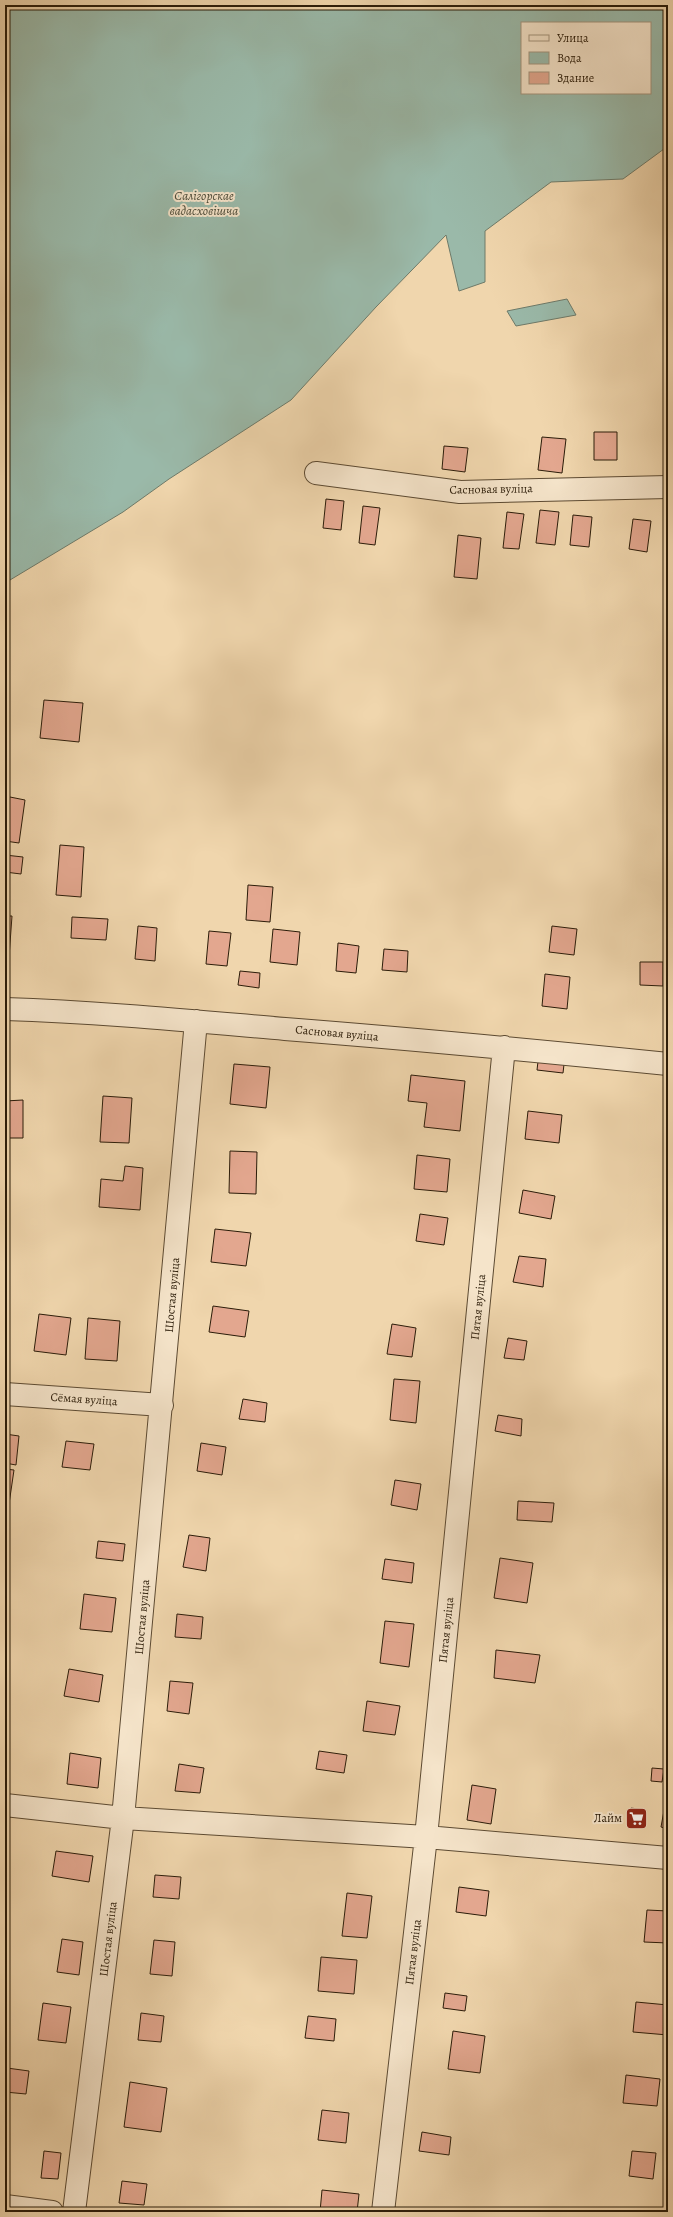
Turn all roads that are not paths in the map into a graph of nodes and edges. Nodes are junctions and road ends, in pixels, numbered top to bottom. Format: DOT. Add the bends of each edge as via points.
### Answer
graph roads {
  1 [pos="316,472"];
  2 [pos="668,487"];
  3 [pos="5,1009"];
  4 [pos="196,1021"];
  5 [pos="504,1047"];
  6 [pos="668,1064"];
  7 [pos="5,1394"];
  8 [pos="162,1405"];
  9 [pos="5,1805"];
  10 [pos="123,1818"];
  11 [pos="426,1837"];
  12 [pos="668,1858"];
  13 [pos="5,2206"];
  14 [pos="52,2212"];
  15 [pos="74,2212"];
  16 [pos="383,2212"];
  1 -- 2 [label="street, Сасновая вуліца" via="460,492"];
  3 -- 4 [label="street, Сасновая вуліца"];
  4 -- 5 [label="street, Сасновая вуліца"];
  4 -- 8 [label="street, Шостая вуліца"];
  5 -- 6 [label="street, Сасновая вуліца"];
  5 -- 11 [label="street, Пятая вуліца"];
  7 -- 8 [label="street, Сёмая вуліца"];
  8 -- 10 [label="street, Шостая вуліца"];
  9 -- 10 [label="street"];
  10 -- 11 [label="street"];
  10 -- 15 [label="street, Шостая вуліца"];
  11 -- 12 [label="street"];
  11 -- 16 [label="street, Пятая вуліца"];
  13 -- 14 [label="street"];
}
